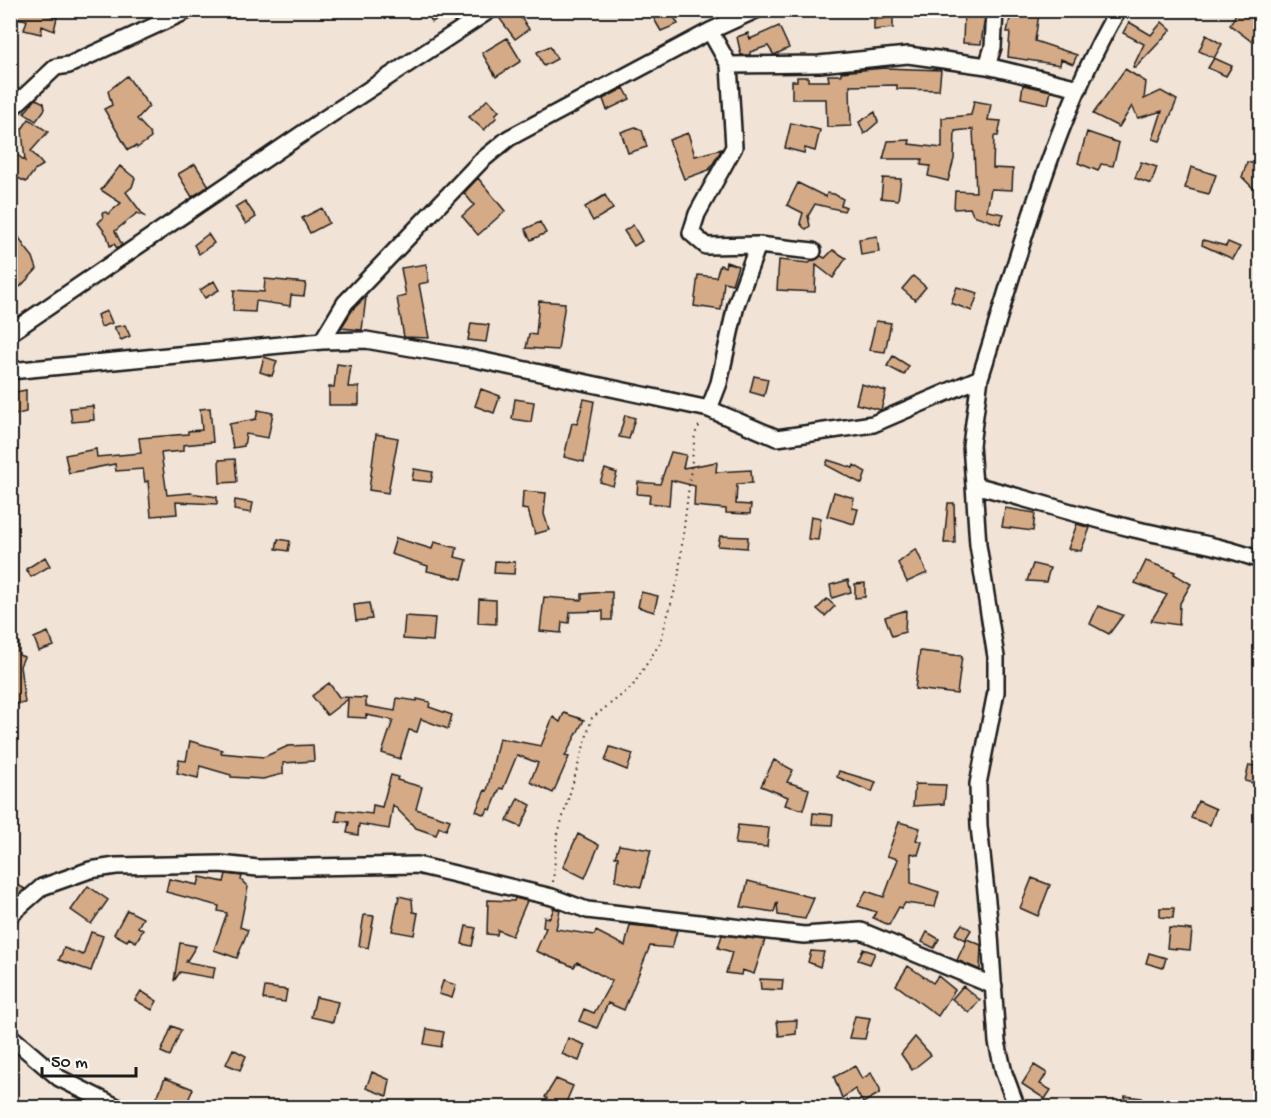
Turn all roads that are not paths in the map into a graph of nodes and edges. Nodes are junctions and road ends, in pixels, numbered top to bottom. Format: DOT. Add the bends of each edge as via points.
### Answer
graph roads {
  1 [pos="189,10"];
  2 [pos="490,10"];
  3 [pos="756,10"];
  4 [pos="995,10"];
  5 [pos="1118,10"];
  6 [pos="710,31"];
  7 [pos="729,65"];
  8 [pos="987,66"];
  9 [pos="1079,88"];
  10 [pos="10,110"];
  11 [pos="758,245"];
  12 [pos="813,251"];
  13 [pos="10,333"];
  14 [pos="322,341"];
  15 [pos="10,371"];
  16 [pos="980,378"];
  17 [pos="709,409"];
  18 [pos="974,485"];
  19 [pos="1260,560"];
  20 [pos="10,915"];
  21 [pos="994,986"];
  22 [pos="10,1036"];
  23 [pos="119,1107"];
  24 [pos="1017,1107"];
  1 -- 10 [label="street" via="69,65 56,67"];
  2 -- 13 [label="street"];
  3 -- 6 [label="street"];
  4 -- 8 [label="street" via="993,47"];
  5 -- 9 [label="street"];
  6 -- 7 [label="street"];
  6 -- 14 [label="street" via="509,138 481,161 345,303"];
  7 -- 8 [label="street" via="819,64 908,55"];
  7 -- 11 [label="street" via="734,147 690,233 706,246"];
  8 -- 9 [label="street"];
  9 -- 16 [label="street" via="1032,216"];
  11 -- 12 [label="street"];
  11 -- 17 [label="street" via="736,305 719,383"];
  14 -- 15 [label="street"];
  14 -- 17 [label="street" via="366,340 470,358"];
  16 -- 17 [label="street" via="873,424 777,438"];
  16 -- 18 [label="street" via="971,445"];
  18 -- 19 [label="street"];
  18 -- 21 [label="street" via="978,544 996,657 996,692 978,784"];
  20 -- 21 [label="street" via="42,887 90,870 116,866 417,865 552,897 587,910 804,935 861,931"];
  21 -- 24 [label="street" via="997,1042"];
  22 -- 23 [label="street" via="59,1077"];
}
